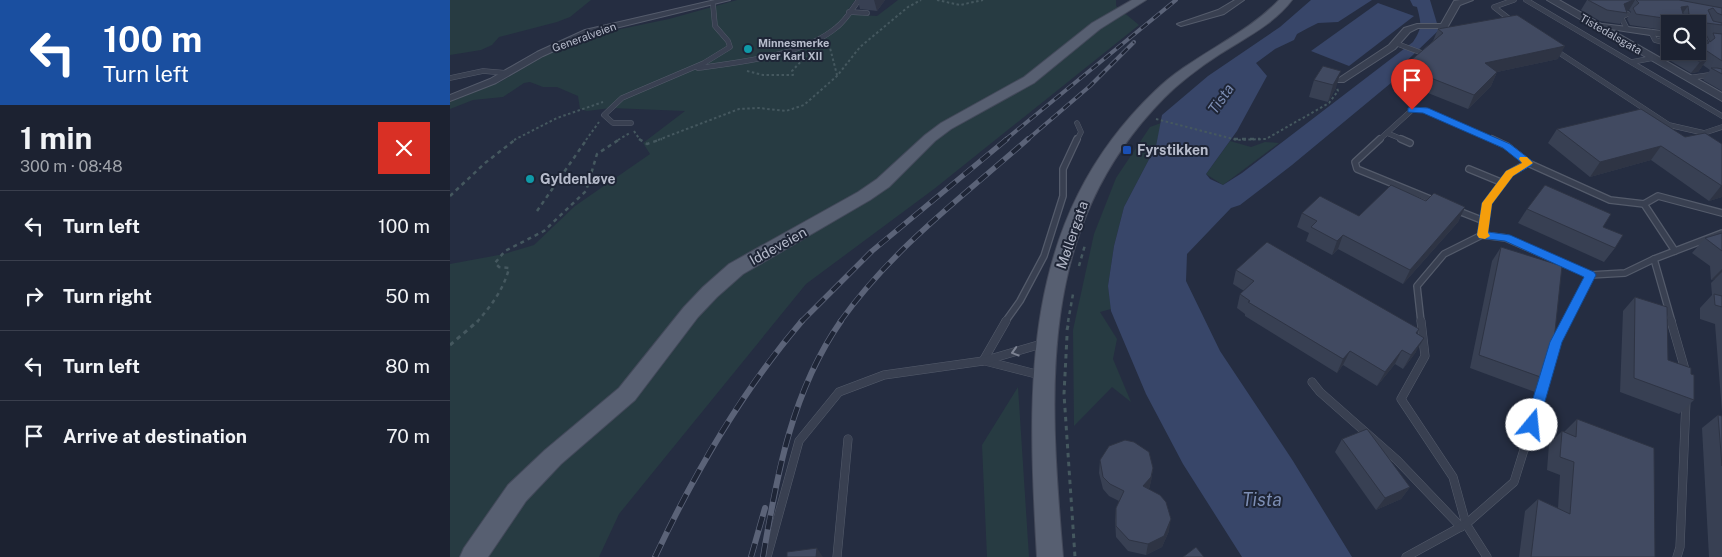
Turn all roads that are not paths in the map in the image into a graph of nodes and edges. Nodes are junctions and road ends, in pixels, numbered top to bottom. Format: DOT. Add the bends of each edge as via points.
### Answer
graph roads {
  1 [pos="726,0"];
  2 [pos="859,0"];
  3 [pos="1140,0"];
  4 [pos="1240,0"];
  5 [pos="1286,0"];
  6 [pos="1469,0"];
  7 [pos="1514,0"];
  8 [pos="1526,0"];
  9 [pos="1557,0"];
  10 [pos="713,4"];
  11 [pos="849,12"];
  12 [pos="867,13"];
  13 [pos="1628,14"];
  14 [pos="1182,24"];
  15 [pos="1516,24"];
  16 [pos="1597,25"];
  17 [pos="1627,29"];
  18 [pos="1650,32"];
  19 [pos="1661,34"];
  20 [pos="1661,42"];
  21 [pos="1399,45"];
  22 [pos="1548,45"];
  23 [pos="1422,53"];
  24 [pos="1653,58"];
  25 [pos="1632,62"];
  26 [pos="692,68"];
  27 [pos="1702,69"];
  28 [pos="508,73"];
  29 [pos="450,78"];
  30 [pos="1687,78"];
  31 [pos="1341,80"];
  32 [pos="1720,80"];
  33 [pos="1719,94"];
  34 [pos="450,98"];
  35 [pos="1722,116"];
  36 [pos="631,123"];
  37 [pos="1077,123"];
  38 [pos="1722,127"];
  39 [pos="1386,133"];
  40 [pos="1410,143"];
  41 [pos="1528,163"];
  42 [pos="1469,169"];
  43 [pos="1503,183"];
  44 [pos="1439,203"];
  45 [pos="1644,204"];
  46 [pos="1448,206"];
  47 [pos="1722,213"];
  48 [pos="1484,222"];
  49 [pos="1722,233"];
  50 [pos="1482,235"];
  51 [pos="1675,251"];
  52 [pos="1654,259"];
  53 [pos="1590,275"];
  54 [pos="1046,343"];
  55 [pos="983,361"];
  56 [pos="1043,376"];
  57 [pos="1686,378"];
  58 [pos="1312,382"];
  59 [pos="1686,387"];
  60 [pos="848,439"];
  61 [pos="1464,526"];
  62 [pos="473,557"];
  63 [pos="767,557"];
  64 [pos="837,557"];
  65 [pos="1050,557"];
  66 [pos="1406,557"];
  67 [pos="1487,557"];
  68 [pos="1677,557"];
  1 -- 10 [label="street, Generalveien"];
  2 -- 11 [label="lane"];
  3 -- 62 [label="main road, Iddeveien" via="1096,26 1029,80 946,126 864,196 736,269 691,312 627,394 516,493"];
  4 -- 14 [label="street" via="1221,12"];
  5 -- 54 [label="main road, Møllergata" via="1258,25 1173,82 1134,121 1108,156 1072,230 1058,277"];
  6 -- 21 [label="street" via="1457,3 1444,26 1417,26 1406,30"];
  7 -- 15 [label="lane" via="1494,6"];
  8 -- 25 [label="lane"];
  9 -- 16 [label="street, Tistedalsgata"];
  10 -- 26 [label="lane" via="715,26 730,46"];
  10 -- 28 [label="street, Generalveien" via="588,32"];
  11 -- 12 [label="lane"];
  11 -- 26 [label="lane" via="832,30 790,49 736,63"];
  13 -- 17 [label="lane" via="1621,17"];
  16 -- 17 [label="street"];
  16 -- 24 [label="street, Tistedalsgata"];
  17 -- 18 [label="street"];
  18 -- 19 [label="street"];
  18 -- 20 [label="lane" via="1655,40"];
  21 -- 23 [label="lane"];
  21 -- 31 [label="street"];
  22 -- 38 [label="lane" via="1669,125 1704,133"];
  24 -- 25 [label="lane"];
  24 -- 30 [label="street, Tistedalsgata"];
  25 -- 35 [label="lane"];
  26 -- 36 [label="lane" via="622,98 604,115 613,123"];
  27 -- 30 [label="lane" via="1707,72"];
  28 -- 29 [label="lane" via="483,71"];
  28 -- 34 [label="street, Generalveien"];
  30 -- 32 [label="lane" via="1709,75"];
  30 -- 33 [label="street, Tistedalsgata"];
  37 -- 55 [label="lane" via="1081,132 1063,170 1063,196 1044,256"];
  39 -- 40 [label="lane"];
  39 -- 41 [label="lane" via="1412,110 1425,110 1507,146"];
  39 -- 44 [label="lane" via="1355,162 1357,169"];
  41 -- 43 [label="lane" via="1510,173"];
  41 -- 45 [label="lane" via="1610,200"];
  42 -- 43 [label="lane"];
  43 -- 48 [label="lane" via="1487,203"];
  45 -- 47 [label="lane" via="1658,196"];
  45 -- 51 [label="lane"];
  46 -- 48 [label="lane"];
  48 -- 50 [label="lane"];
  49 -- 51 [label="lane"];
  50 -- 53 [label="lane" via="1506,238"];
  50 -- 61 [label="lane" via="1444,254 1417,286 1425,356 1401,399 1453,477"];
  51 -- 52 [label="lane"];
  52 -- 53 [label="lane" via="1625,273"];
  52 -- 57 [label="lane"];
  53 -- 61 [label="lane" via="1556,342 1514,482"];
  54 -- 55 [label="lane, one-way"];
  54 -- 56 [label="main road, Møllergata"];
  55 -- 56 [label="lane"];
  55 -- 63 [label="lane" via="884,375 839,392 799,441"];
  56 -- 65 [label="main road, Møllergata"];
  58 -- 61 [label="lane" via="1398,460"];
  59 -- 68 [label="lane"];
  60 -- 64 [label="lane"];
  61 -- 66 [label="lane"];
  61 -- 67 [label="lane"];
}
